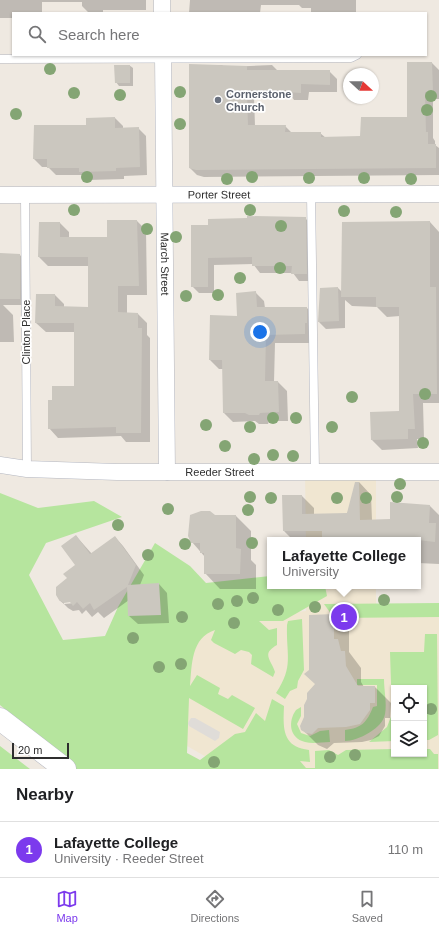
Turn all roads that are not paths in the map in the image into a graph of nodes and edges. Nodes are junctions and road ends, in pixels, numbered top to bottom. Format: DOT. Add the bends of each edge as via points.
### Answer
graph roads {
  1 [pos="162,0"];
  2 [pos="162,12"];
  3 [pos="355,56"];
  4 [pos="163,57"];
  5 [pos="0,59"];
  6 [pos="311,194"];
  7 [pos="439,194"];
  8 [pos="0,195"];
  9 [pos="25,195"];
  10 [pos="164,195"];
  11 [pos="0,465"];
  12 [pos="27,469"];
  13 [pos="167,472"];
  14 [pos="315,472"];
  15 [pos="439,472"];
  16 [pos="0,719"];
  17 [pos="64,769"];
  1 -- 2 [label="street"];
  3 -- 4 [label="lane"];
  4 -- 5 [label="lane"];
  4 -- 10 [label="street, March Street"];
  6 -- 7 [label="street, Porter Street"];
  6 -- 10 [label="street, Porter Street"];
  6 -- 14 [label="lane"];
  8 -- 9 [label="street, Porter Street"];
  9 -- 10 [label="street, Porter Street"];
  9 -- 12 [label="lane, Clinton Place"];
  10 -- 13 [label="street, March Street"];
  11 -- 12 [label="street, Reeder Street"];
  12 -- 13 [label="street, Reeder Street"];
  13 -- 14 [label="street, Reeder Street"];
  14 -- 15 [label="street, Reeder Street"];
  16 -- 17 [label="main road"];
}
